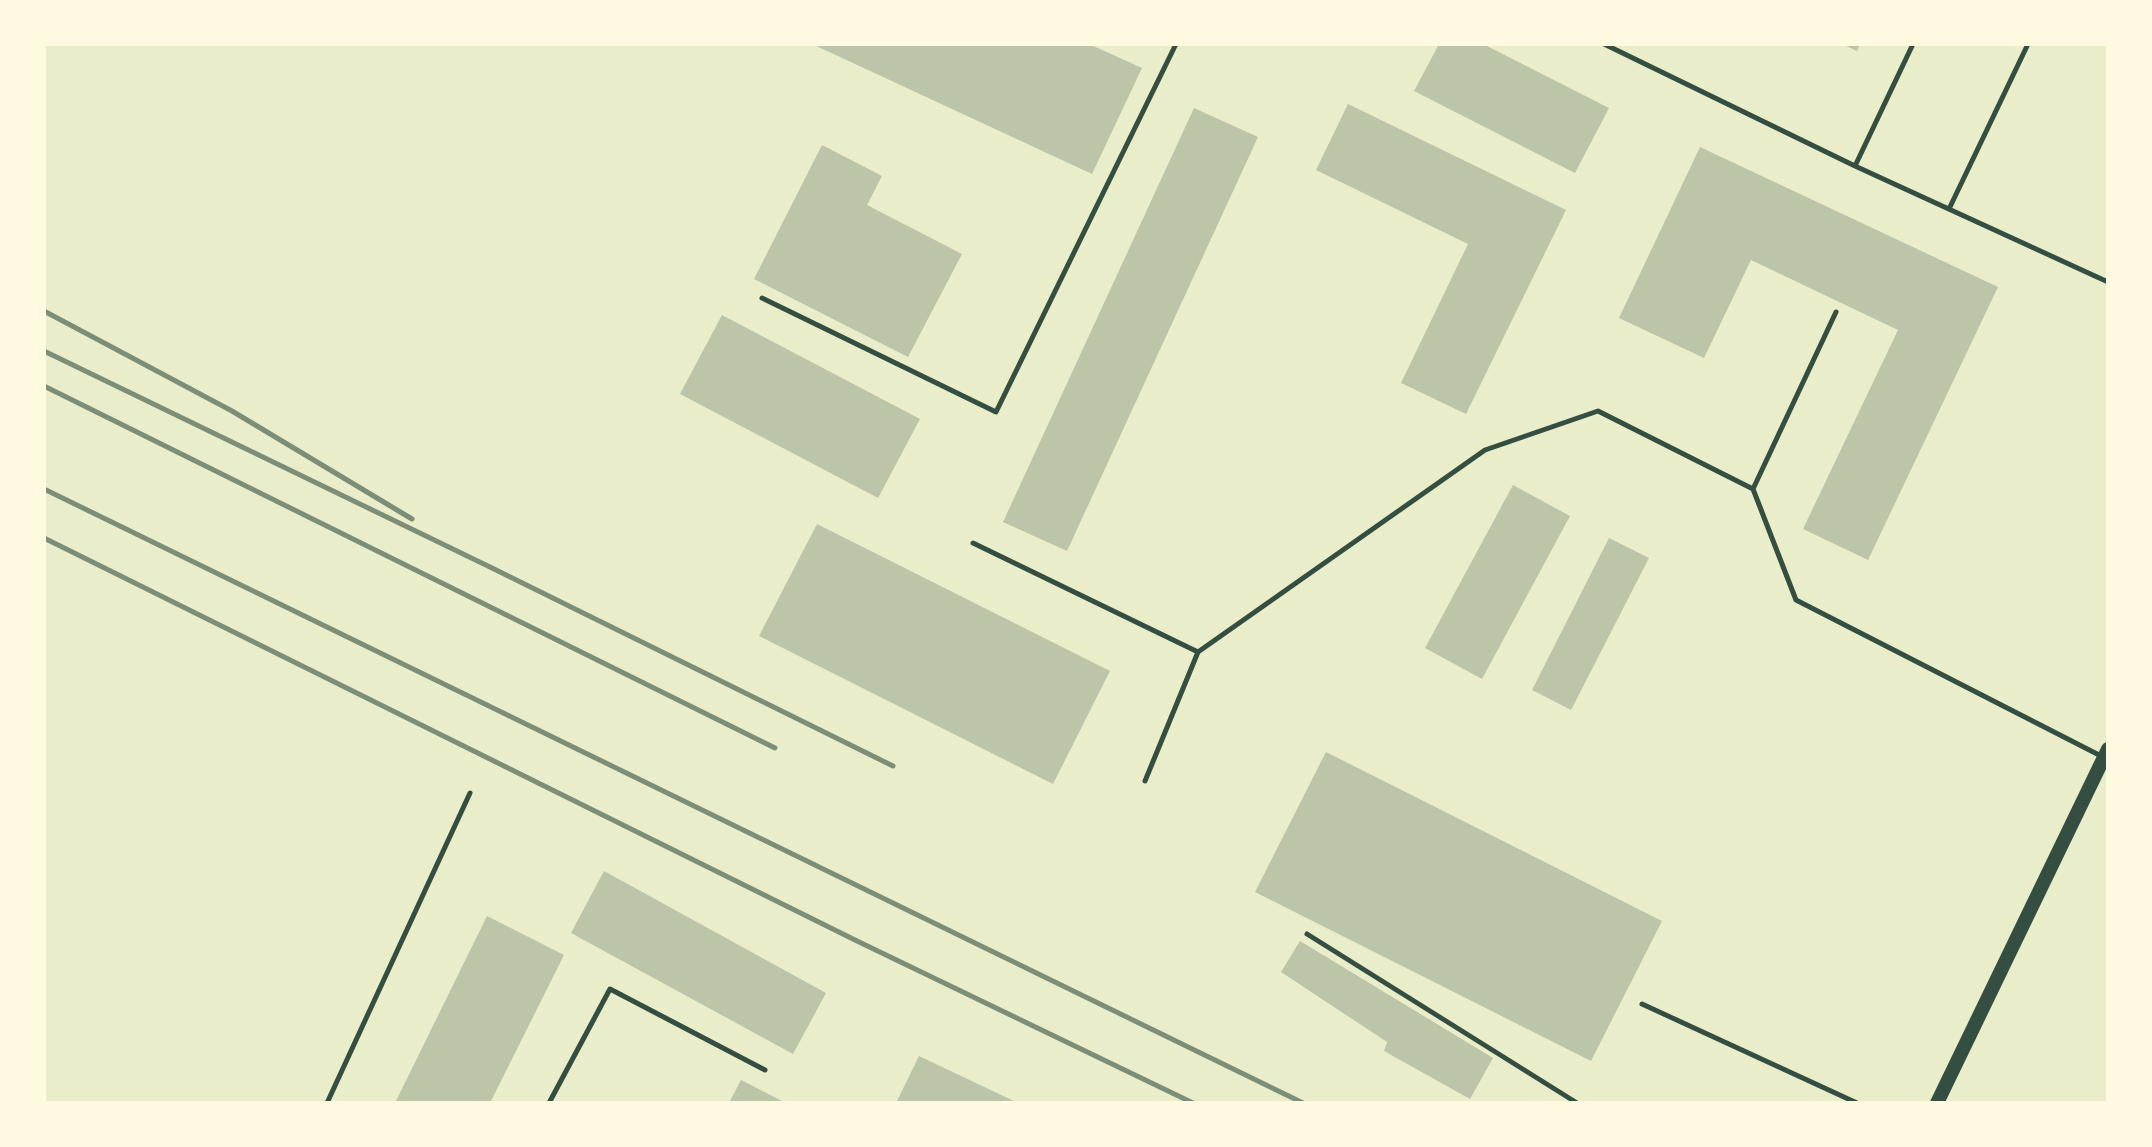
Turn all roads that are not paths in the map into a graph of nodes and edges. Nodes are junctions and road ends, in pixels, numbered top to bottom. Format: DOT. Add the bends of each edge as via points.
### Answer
graph roads {
  1 [pos="1176,44"];
  2 [pos="1604,44"];
  3 [pos="1913,44"];
  4 [pos="2028,44"];
  5 [pos="1855,166"];
  6 [pos="1949,209"];
  7 [pos="2108,282"];
  8 [pos="762,298"];
  9 [pos="1836,312"];
  10 [pos="1753,489"];
  11 [pos="973,543"];
  12 [pos="1198,652"];
  13 [pos="2107,756"];
  14 [pos="1144,781"];
  15 [pos="470,793"];
  16 [pos="1307,934"];
  17 [pos="1642,1004"];
  18 [pos="765,1070"];
  19 [pos="327,1103"];
  20 [pos="549,1103"];
  21 [pos="1577,1103"];
  22 [pos="1857,1103"];
  23 [pos="1937,1103"];
  1 -- 8 [label="lane" via="996,412"];
  2 -- 5 [label="lane"];
  3 -- 5 [label="lane"];
  4 -- 6 [label="lane"];
  5 -- 6 [label="lane"];
  6 -- 7 [label="lane"];
  9 -- 10 [label="lane"];
  10 -- 12 [label="lane" via="1598,411 1485,450"];
  10 -- 13 [label="lane" via="1796,600"];
  11 -- 12 [label="lane"];
  12 -- 14 [label="lane"];
  13 -- 23 [label="main road"];
  15 -- 19 [label="lane"];
  16 -- 21 [label="lane"];
  17 -- 22 [label="lane"];
  18 -- 20 [label="lane" via="610,989"];
}
